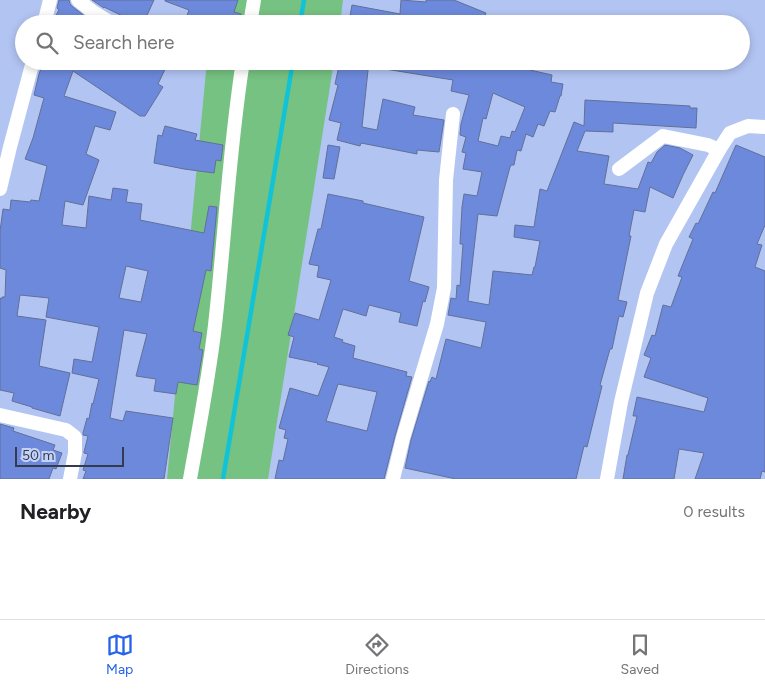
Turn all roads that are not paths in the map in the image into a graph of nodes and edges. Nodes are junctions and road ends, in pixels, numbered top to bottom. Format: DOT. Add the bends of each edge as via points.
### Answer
graph roads {
  1 [pos="50,0"];
  2 [pos="78,0"];
  3 [pos="254,0"];
  4 [pos="46,15"];
  5 [pos="98,15"];
  6 [pos="252,15"];
  7 [pos="31,70"];
  8 [pos="242,70"];
  9 [pos="453,114"];
  10 [pos="765,127"];
  11 [pos="719,150"];
  12 [pos="619,169"];
  13 [pos="0,190"];
  14 [pos="0,415"];
  15 [pos="70,479"];
  16 [pos="190,479"];
  17 [pos="393,479"];
  18 [pos="607,479"];
  1 -- 4 [label="street"];
  2 -- 5 [label="street"];
  3 -- 6 [label="street"];
  7 -- 13 [label="street"];
  8 -- 16 [label="street" via="209,371"];
  9 -- 17 [label="street" via="446,180 444,288 437,324"];
  10 -- 11 [label="street" via="748,126 730,134"];
  11 -- 12 [label="street" via="708,144 663,136"];
  11 -- 18 [label="street" via="666,244 648,293 621,402"];
  14 -- 15 [label="street" via="66,430 75,437"];
}
